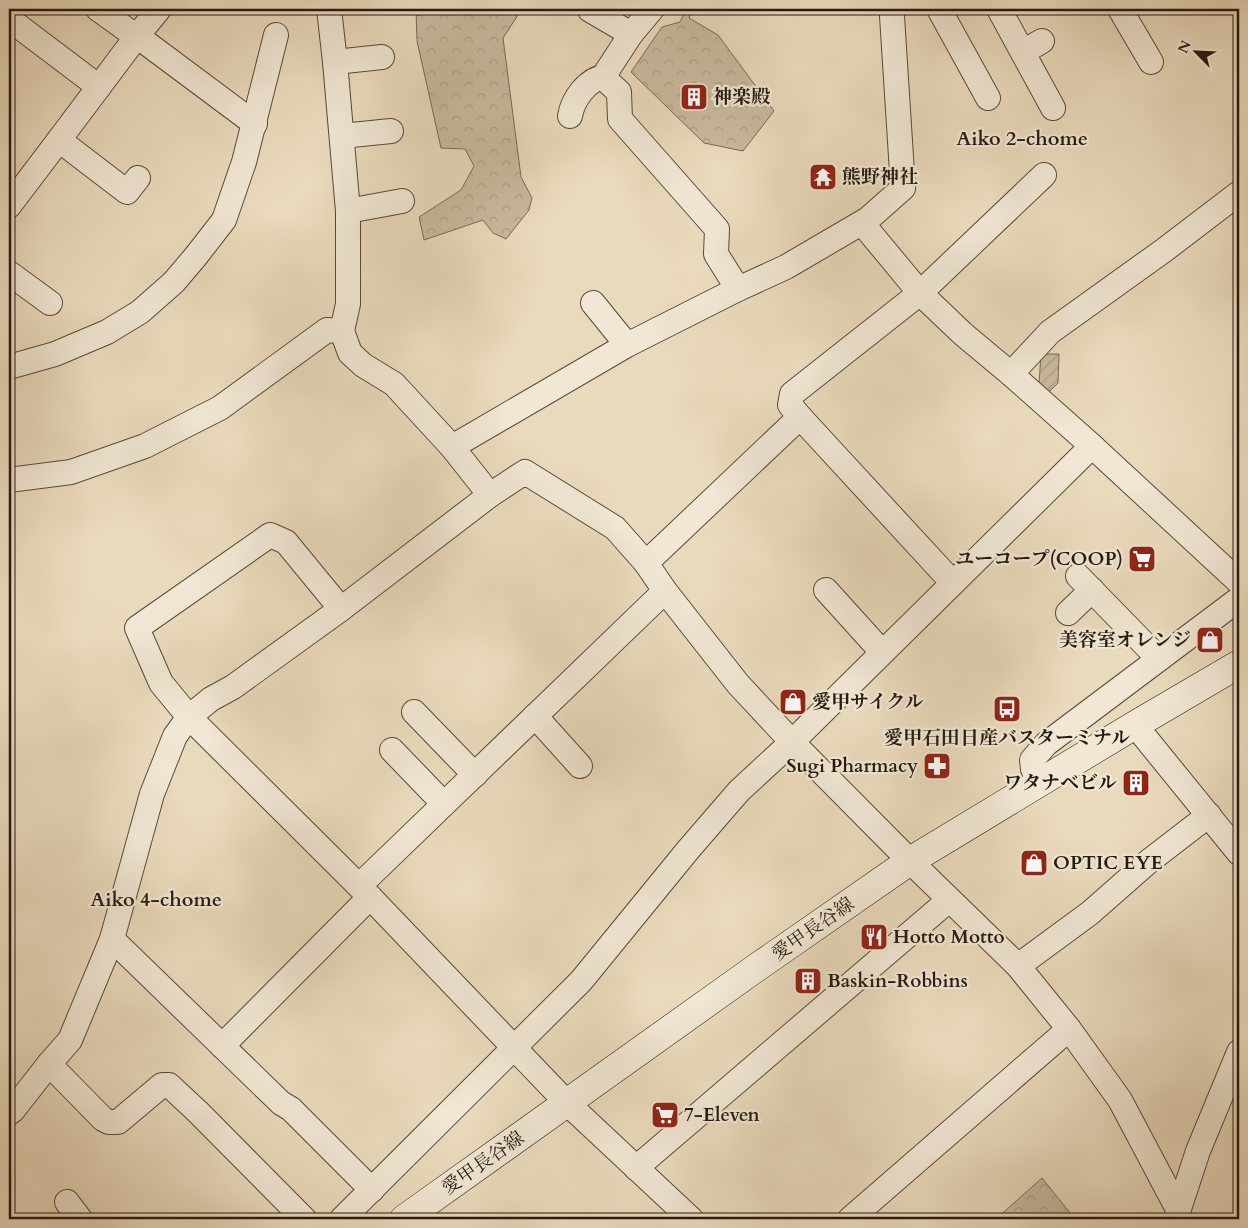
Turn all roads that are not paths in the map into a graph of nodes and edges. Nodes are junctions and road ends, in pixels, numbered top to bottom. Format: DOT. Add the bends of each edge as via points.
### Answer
graph roads {
  1 [pos="98,9"];
  2 [pos="159,9"];
  3 [pos="329,9"];
  4 [pos="652,9"];
  5 [pos="893,9"];
  6 [pos="939,9"];
  7 [pos="1000,9"];
  8 [pos="1120,9"];
  9 [pos="590,10"];
  10 [pos="13,22"];
  11 [pos="631,34"];
  12 [pos="276,35"];
  13 [pos="137,36"];
  14 [pos="382,57"];
  15 [pos="335,62"];
  16 [pos="1151,62"];
  17 [pos="606,76"];
  18 [pos="99,87"];
  19 [pos="988,98"];
  20 [pos="1054,108"];
  21 [pos="570,116"];
  22 [pos="255,124"];
  23 [pos="391,131"];
  24 [pos="342,136"];
  25 [pos="59,140"];
  26 [pos="1044,175"];
  27 [pos="128,191"];
  28 [pos="1239,193"];
  29 [pos="402,200"];
  30 [pos="9,206"];
  31 [pos="348,211"];
  32 [pos="862,223"];
  33 [pos="9,273"];
  34 [pos="738,289"];
  35 [pos="920,293"];
  36 [pos="50,303"];
  37 [pos="593,303"];
  38 [pos="342,331"];
  39 [pos="627,345"];
  40 [pos="9,367"];
  41 [pos="1011,374"];
  42 [pos="800,417"];
  43 [pos="452,446"];
  44 [pos="1092,446"];
  45 [pos="9,480"];
  46 [pos="490,495"];
  47 [pos="646,563"];
  48 [pos="1239,582"];
  49 [pos="953,583"];
  50 [pos="665,590"];
  51 [pos="826,590"];
  52 [pos="1239,599"];
  53 [pos="341,609"];
  54 [pos="1068,613"];
  55 [pos="882,652"];
  56 [pos="1159,659"];
  57 [pos="1239,664"];
  58 [pos="535,716"];
  59 [pos="189,717"];
  60 [pos="421,723"];
  61 [pos="1135,725"];
  62 [pos="792,742"];
  63 [pos="396,758"];
  64 [pos="580,766"];
  65 [pos="475,775"];
  66 [pos="1040,782"];
  67 [pos="444,804"];
  68 [pos="1209,815"];
  69 [pos="1239,853"];
  70 [pos="910,861"];
  71 [pos="364,892"];
  72 [pos="948,900"];
  73 [pos="112,939"];
  74 [pos="1018,966"];
  75 [pos="1069,1029"];
  76 [pos="222,1046"];
  77 [pos="514,1047"];
  78 [pos="1239,1052"];
  79 [pos="49,1064"];
  80 [pos="567,1103"];
  81 [pos="9,1113"];
  82 [pos="636,1168"];
  83 [pos="372,1190"];
  84 [pos="1178,1214"];
  85 [pos="686,1218"];
  86 [pos="304,1219"];
  87 [pos="342,1219"];
  88 [pos="404,1219"];
  89 [pos="850,1219"];
  1 -- 13 [label="street"];
  2 -- 13 [label="street"];
  3 -- 15 [label="street"];
  4 -- 11 [label="street"];
  5 -- 32 [label="street" via="903,188"];
  6 -- 19 [label="street"];
  7 -- 20 [label="street" via="1033,46"];
  8 -- 16 [label="street"];
  9 -- 11 [label="street"];
  10 -- 18 [label="street"];
  11 -- 17 [label="street"];
  12 -- 22 [label="street"];
  13 -- 18 [label="street"];
  13 -- 22 [label="street"];
  14 -- 15 [label="street"];
  15 -- 24 [label="street"];
  17 -- 21 [label="street" via="585,87"];
  17 -- 34 [label="street" via="619,92 620,119 718,229 716,254"];
  18 -- 25 [label="street"];
  22 -- 40 [label="street" via="224,220 174,282 140,312 107,332 55,354"];
  23 -- 24 [label="street"];
  24 -- 31 [label="street"];
  25 -- 27 [label="street"];
  25 -- 30 [label="street"];
  26 -- 35 [label="street" via="1014,215"];
  28 -- 41 [label="street" via="1050,332"];
  29 -- 31 [label="street"];
  31 -- 38 [label="street" via="348,304"];
  32 -- 34 [label="street" via="786,267"];
  32 -- 35 [label="street"];
  33 -- 36 [label="street"];
  34 -- 39 [label="street"];
  35 -- 41 [label="street"];
  35 -- 42 [label="street" via="792,394 790,405"];
  37 -- 39 [label="street"];
  38 -- 43 [label="street" via="350,353 363,366 394,384"];
  38 -- 45 [label="street" via="326,330 220,408 145,446 71,472"];
  39 -- 43 [label="street"];
  41 -- 44 [label="street"];
  42 -- 47 [label="street"];
  42 -- 49 [label="street"];
  43 -- 46 [label="street"];
  44 -- 48 [label="street"];
  44 -- 49 [label="street"];
  46 -- 47 [label="street" via="525,472 615,528"];
  46 -- 53 [label="street"];
  47 -- 50 [label="street"];
  49 -- 55 [label="street"];
  50 -- 58 [label="street"];
  50 -- 62 [label="street" via="738,684"];
  51 -- 55 [label="street"];
  52 -- 56 [label="street"];
  53 -- 59 [label="street"];
  53 -- 59 [label="street" via="286,542 270,535 137,628 161,683"];
  54 -- 56 [label="street" via="1085,583"];
  55 -- 62 [label="street"];
  56 -- 66 [label="street" via="1046,744 1032,760"];
  57 -- 61 [label="street, 愛甲長谷線"];
  58 -- 64 [label="street"];
  58 -- 65 [label="street"];
  59 -- 71 [label="street"];
  59 -- 73 [label="street" via="175,736 152,794"];
  60 -- 65 [label="street"];
  61 -- 66 [label="street, 愛甲長谷線"];
  61 -- 68 [label="street"];
  62 -- 70 [label="street"];
  62 -- 77 [label="street" via="739,791 582,981"];
  63 -- 67 [label="street"];
  65 -- 67 [label="street"];
  66 -- 70 [label="street, 愛甲長谷線"];
  67 -- 71 [label="street"];
  68 -- 69 [label="street"];
  68 -- 74 [label="street" via="1090,913"];
  70 -- 72 [label="street"];
  70 -- 80 [label="street, 愛甲長谷線"];
  71 -- 76 [label="street"];
  71 -- 77 [label="street"];
  72 -- 74 [label="street"];
  72 -- 82 [label="street"];
  73 -- 76 [label="street"];
  73 -- 79 [label="street" via="70,1040"];
  74 -- 75 [label="street"];
  75 -- 84 [label="street" via="1120,1100"];
  75 -- 89 [label="street"];
  76 -- 83 [label="street"];
  77 -- 80 [label="street"];
  77 -- 83 [label="street"];
  78 -- 84 [label="street" via="1198,1150"];
  79 -- 81 [label="street"];
  79 -- 86 [label="street" via="103,1120 109,1122 118,1122 162,1085 169,1085"];
  80 -- 82 [label="street"];
  80 -- 88 [label="street, 愛甲長谷線"];
  82 -- 85 [label="street"];
  83 -- 87 [label="street"];
}
